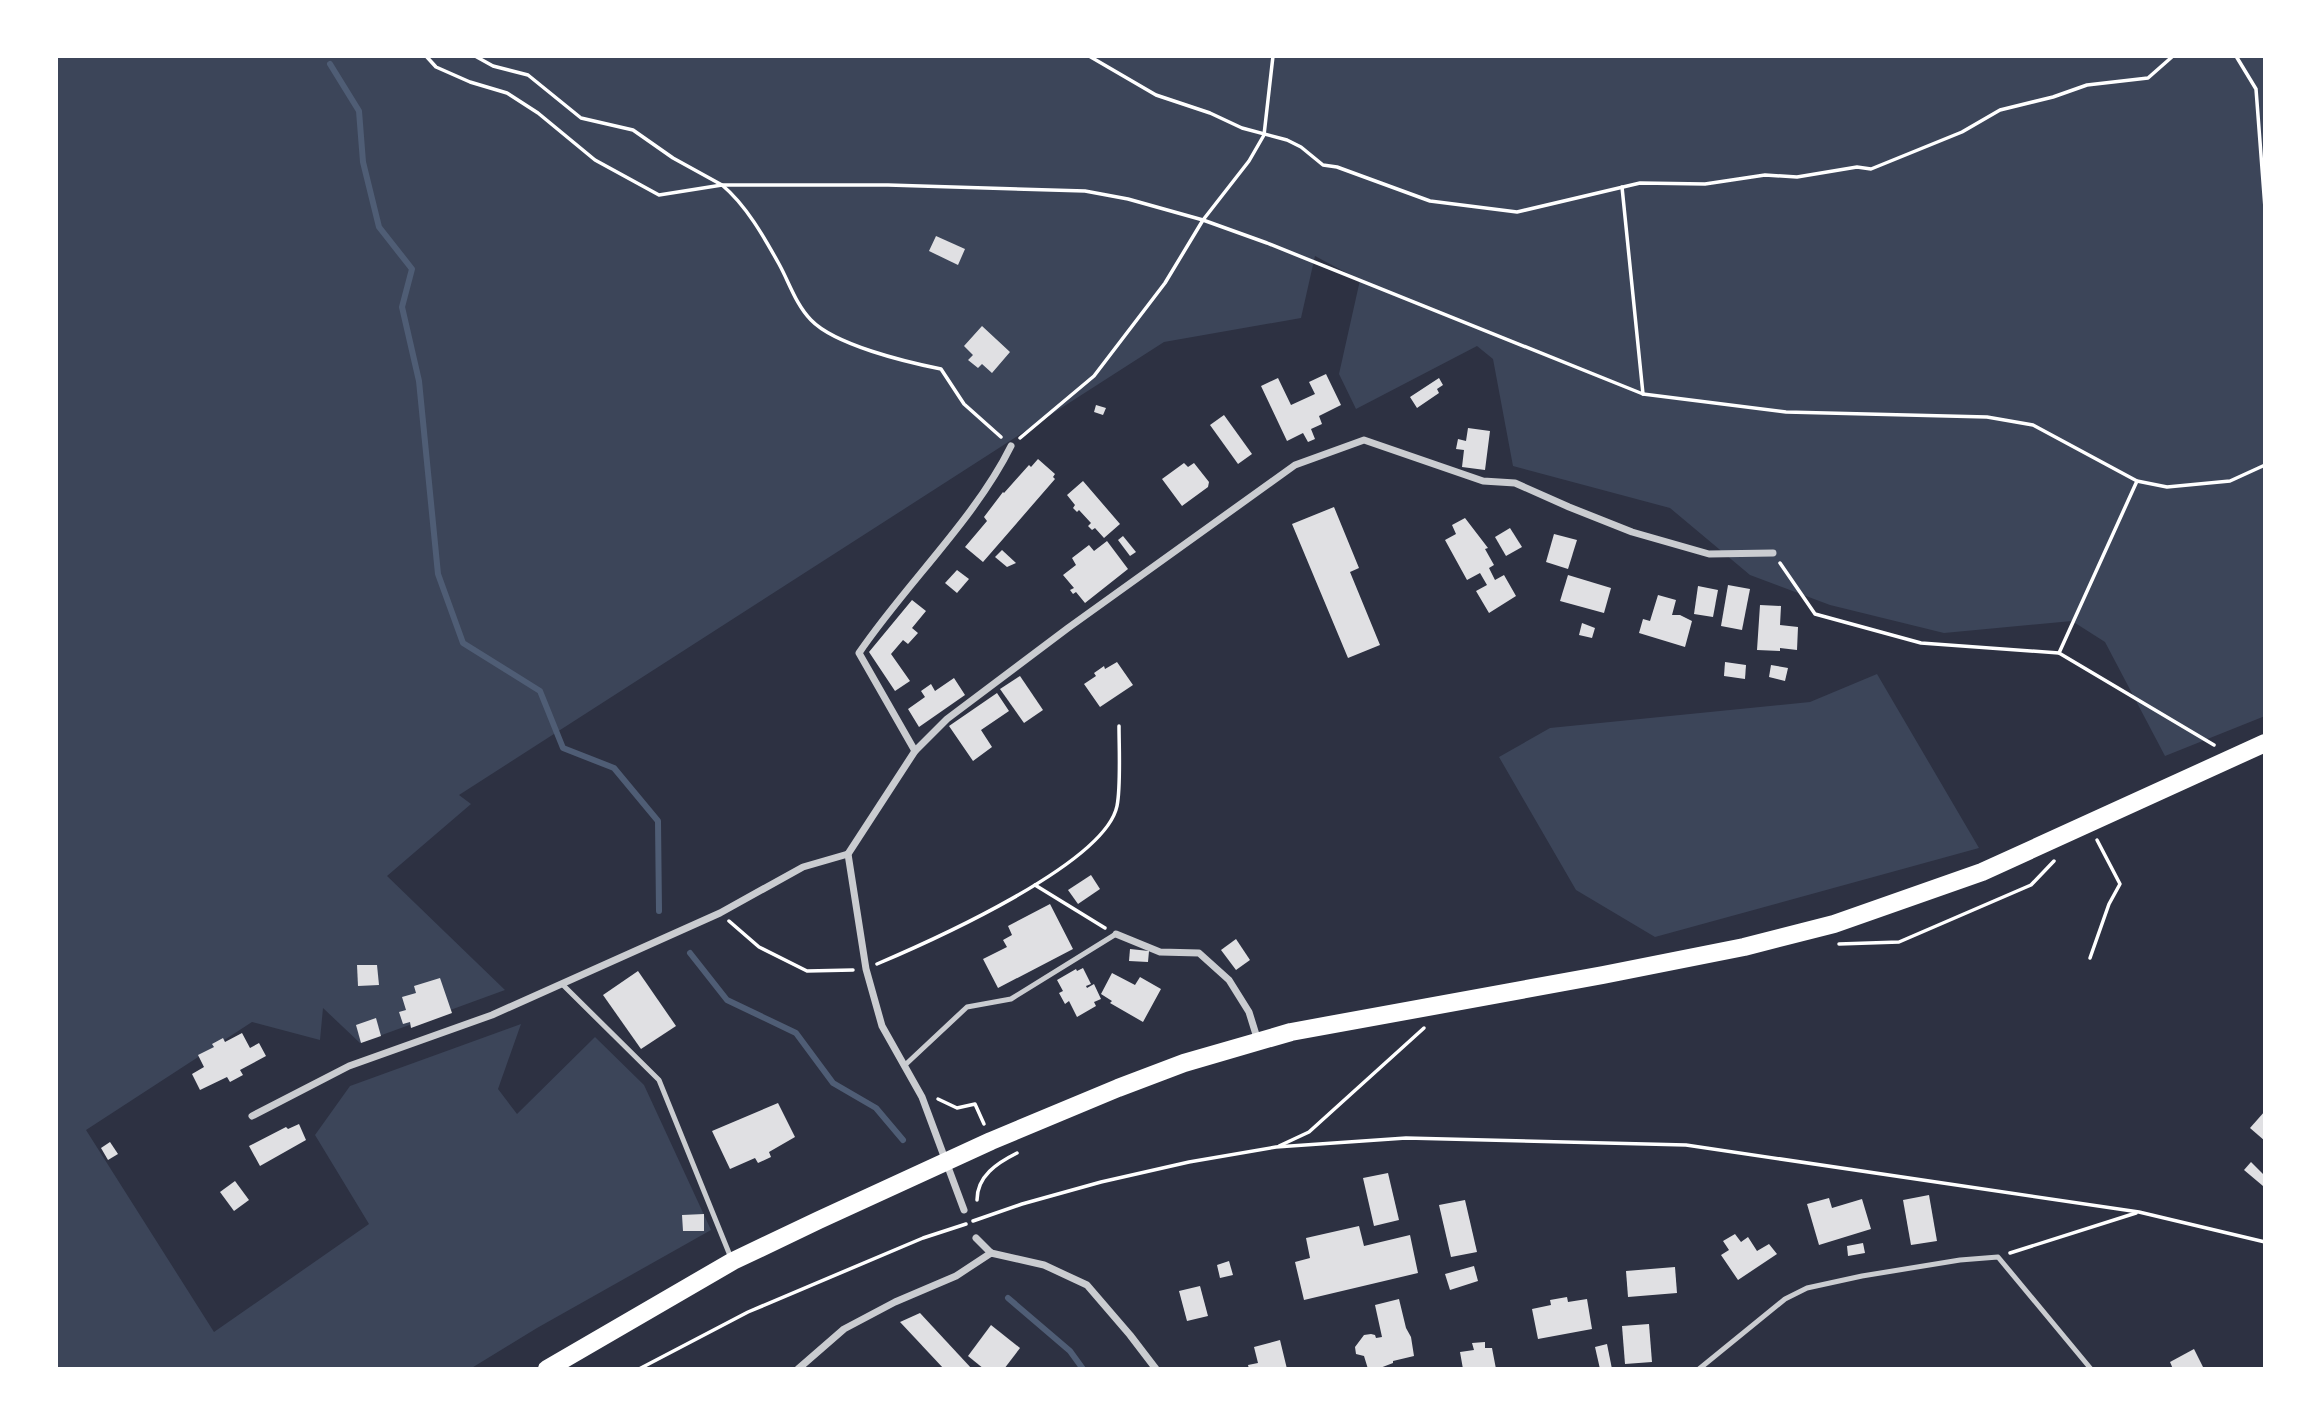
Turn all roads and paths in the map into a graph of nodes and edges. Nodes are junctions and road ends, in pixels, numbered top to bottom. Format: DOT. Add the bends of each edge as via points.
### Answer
graph roads {
  1 [pos="149,56"];
  2 [pos="170,56"];
  3 [pos="426,56"];
  4 [pos="475,56"];
  5 [pos="1088,56"];
  6 [pos="1273,56"];
  7 [pos="2173,56"];
  8 [pos="2236,56"];
  9 [pos="1264,135"];
  10 [pos="722,185"];
  11 [pos="1622,187"];
  12 [pos="2265,208"];
  13 [pos="1203,220"];
  14 [pos="1643,394"];
  15 [pos="1011,446"];
  16 [pos="2265,465"];
  17 [pos="2137,481"];
  18 [pos="1773,553"];
  19 [pos="2059,653"];
  20 [pos="1119,726"];
  21 [pos="2265,743"];
  22 [pos="915,751"];
  23 [pos="2234,756"];
  24 [pos="2097,840"];
  25 [pos="848,854"];
  26 [pos="1035,885"];
  27 [pos="720,913"];
  28 [pos="1116,934"];
  29 [pos="2090,958"];
  30 [pos="866,969"];
  31 [pos="562,984"];
  32 [pos="1424,1028"];
  33 [pos="1411,1030"];
  34 [pos="1258,1041"];
  35 [pos="904,1066"];
  36 [pos="917,1089"];
  37 [pos="252,1116"];
  38 [pos="991,1141"];
  39 [pos="1021,1151"];
  40 [pos="947,1162"];
  41 [pos="976,1205"];
  42 [pos="964,1210"];
  43 [pos="2139,1212"];
  44 [pos="976,1238"];
  45 [pos="2265,1242"];
  46 [pos="991,1253"];
  47 [pos="1998,1257"];
  48 [pos="733,1261"];
  49 [pos="547,1369"];
  50 [pos="639,1369"];
  51 [pos="798,1369"];
  52 [pos="1156,1369"];
  53 [pos="1699,1369"];
  54 [pos="2091,1369"];
  1 -- 2 [label="path"];
  3 -- 10 [label="path" via="436,67 507,93 596,160 659,195"];
  4 -- 10 [label="path" via="528,75 581,118 633,130"];
  5 -- 9 [label="path" via="1156,95"];
  6 -- 9 [label="path"];
  7 -- 11 [label="path" via="2148,78 2087,85 2000,110 1962,132 1871,169"];
  8 -- 12 [label="path" via="2256,89"];
  9 -- 11 [label="path" via="1301,147 1323,165 1443,203 1517,212"];
  9 -- 13 [label="path"];
  10 -- 13 [label="path" via="1085,191"];
  10 -- 15 [label="path" via="736,196 810,319 829,334 903,361 941,369 964,404"];
  11 -- 14 [label="path"];
  13 -- 14 [label="path"];
  13 -- 15 [label="path" via="1165,284 1094,376"];
  14 -- 17 [label="path" via="1786,412 1987,417 2033,425"];
  15 -- 22 [label="street" via="959,524 859,653"];
  16 -- 17 [label="path" via="2230,481 2167,488"];
  17 -- 19 [label="path"];
  18 -- 19 [label="path" via="1815,614 1921,643"];
  18 -- 22 [label="street" via="1709,554 1632,532 1515,483 1483,481 1364,440 1295,465 947,719"];
  19 -- 23 [label="path"];
  20 -- 26 [label="path" via="1117,806 1105,831"];
  21 -- 23 [label="main road"];
  22 -- 25 [label="street"];
  23 -- 34 [label="main road" via="1982,872 1834,924 1744,947"];
  24 -- 29 [label="path" via="2120,884"];
  25 -- 27 [label="street" via="803,867"];
  25 -- 30 [label="street"];
  26 -- 28 [label="path"];
  26 -- 30 [label="path" via="930,942"];
  27 -- 30 [label="path" via="759,947 807,971"];
  27 -- 31 [label="street"];
  28 -- 34 [label="street" via="1160,951 1199,953 1229,979 1250,1013"];
  28 -- 35 [label="lane" via="1011,999 967,1007"];
  30 -- 35 [label="street" via="882,1026"];
  31 -- 37 [label="street" via="492,1015 349,1066"];
  31 -- 48 [label="lane" via="659,1080"];
  32 -- 33 [label="path"];
  34 -- 38 [label="main road" via="1184,1063"];
  35 -- 36 [label="street"];
  36 -- 38 [label="path" via="957,1108 975,1104"];
  36 -- 40 [label="street"];
  38 -- 40 [label="main road"];
  39 -- 41 [label="path" via="998,1162 986,1175 977,1190"];
  40 -- 42 [label="street"];
  40 -- 48 [label="main road"];
  43 -- 45 [label="path"];
  43 -- 47 [label="path"];
  43 -- 50 [label="path" via="1686,1145 1406,1138 1276,1147 1101,1182 923,1238 748,1312"];
  44 -- 46 [label="street"];
  46 -- 51 [label="street" via="956,1276 844,1329"];
  46 -- 52 [label="street" via="1044,1265 1087,1286"];
  47 -- 53 [label="lane" via="1807,1288 1785,1299"];
  47 -- 54 [label="lane"];
  48 -- 49 [label="main road"];
}
